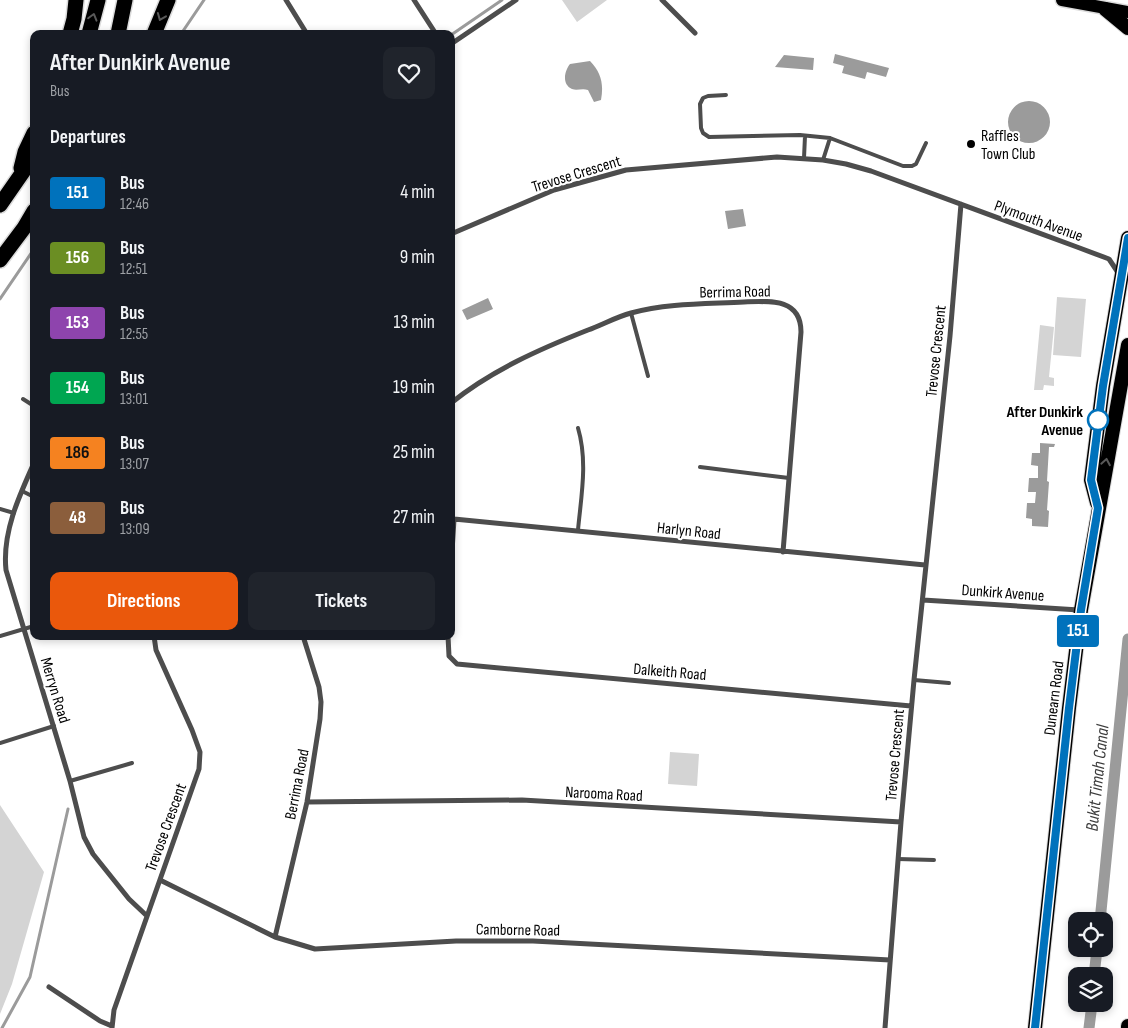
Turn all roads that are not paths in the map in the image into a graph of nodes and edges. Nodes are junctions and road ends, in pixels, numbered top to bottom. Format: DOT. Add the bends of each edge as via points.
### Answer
graph roads {
  1 [pos="76,0"];
  2 [pos="98,0"];
  3 [pos="125,0"];
  4 [pos="168,0"];
  5 [pos="286,0"];
  6 [pos="414,0"];
  7 [pos="516,0"];
  8 [pos="662,0"];
  9 [pos="1062,0"];
  10 [pos="1105,9"];
  11 [pos="1128,12"];
  12 [pos="1128,28"];
  13 [pos="71,30"];
  14 [pos="90,30"];
  15 [pos="119,30"];
  16 [pos="156,30"];
  17 [pos="305,30"];
  18 [pos="433,30"];
  19 [pos="695,33"];
  20 [pos="455,41"];
  21 [pos="726,95"];
  22 [pos="805,136"];
  23 [pos="830,138"];
  24 [pos="30,142"];
  25 [pos="926,143"];
  26 [pos="804,158"];
  27 [pos="823,160"];
  28 [pos="30,162"];
  29 [pos="20,177"];
  30 [pos="961,204"];
  31 [pos="0,205"];
  32 [pos="29,225"];
  33 [pos="455,232"];
  34 [pos="1128,238"];
  35 [pos="1117,258"];
  36 [pos="0,260"];
  37 [pos="631,313"];
  38 [pos="1128,345"];
  39 [pos="648,376"];
  40 [pos="23,399"];
  41 [pos="455,400"];
  42 [pos="30,403"];
  43 [pos="578,428"];
  44 [pos="700,467"];
  45 [pos="30,472"];
  46 [pos="789,478"];
  47 [pos="22,491"];
  48 [pos="30,495"];
  49 [pos="1098,508"];
  50 [pos="0,509"];
  51 [pos="14,513"];
  52 [pos="455,518"];
  53 [pos="578,530"];
  54 [pos="783,552"];
  55 [pos="926,565"];
  56 [pos="923,600"];
  57 [pos="1081,610"];
  58 [pos="30,627"];
  59 [pos="24,629"];
  60 [pos="0,636"];
  61 [pos="155,640"];
  62 [pos="304,640"];
  63 [pos="448,640"];
  64 [pos="914,680"];
  65 [pos="949,683"];
  66 [pos="911,706"];
  67 [pos="54,726"];
  68 [pos="0,743"];
  69 [pos="132,764"];
  70 [pos="70,781"];
  71 [pos="306,802"];
  72 [pos="901,822"];
  73 [pos="898,859"];
  74 [pos="934,860"];
  75 [pos="160,880"];
  76 [pos="147,916"];
  77 [pos="275,937"];
  78 [pos="890,960"];
  79 [pos="49,987"];
  80 [pos="112,1027"];
  81 [pos="885,1028"];
  82 [pos="1035,1028"];
  1 -- 13 [label="highway"];
  14 -- 2 [label="highway, one-way"];
  3 -- 15 [label="highway"];
  4 -- 16 [label="highway, one-way"];
  5 -- 17 [label="street"];
  6 -- 18 [label="street"];
  7 -- 20 [label="street"];
  8 -- 19 [label="street"];
  9 -- 10 [label="main road"];
  10 -- 11 [label="main road"];
  10 -- 12 [label="highway"];
  21 -- 22 [label="lane" via="708,96 700,104 701,128 708,137"];
  22 -- 23 [label="lane"];
  22 -- 26 [label="lane"];
  23 -- 25 [label="lane" via="903,166 916,164"];
  23 -- 27 [label="lane"];
  24 -- 29 [label="highway" via="22,160"];
  26 -- 27 [label="street, Trevose Crescent"];
  26 -- 33 [label="street, Trevose Crescent" via="777,157 626,170 554,190"];
  27 -- 30 [label="street, Trevose Crescent" via="846,164"];
  28 -- 29 [label="highway"];
  29 -- 31 [label="highway"];
  30 -- 35 [label="street, Plymouth Avenue"];
  30 -- 55 [label="street, Trevose Crescent"];
  32 -- 36 [label="highway"];
  34 -- 35 [label="highway"];
  35 -- 49 [label="highway" via="1122,278 1091,480"];
  37 -- 39 [label="lane"];
  37 -- 41 [label="street, Berrima Road" via="514,361"];
  37 -- 46 [label="street, Berrima Road" via="678,305 759,301 787,305 797,312 801,332"];
  49 -- 38 [label="highway, Dunearn Road, one-way"];
  40 -- 42 [label="lane"];
  43 -- 53 [label="lane" via="584,470"];
  44 -- 46 [label="lane"];
  45 -- 47 [label="street, Merryn Road"];
  46 -- 54 [label="street, Berrima Road"];
  47 -- 48 [label="lane"];
  47 -- 51 [label="street, Merryn Road"];
  49 -- 57 [label="highway, Dunearn Road"];
  50 -- 51 [label="lane"];
  51 -- 59 [label="street, Merryn Road" via="5,559"];
  52 -- 53 [label="street, Harlyn Road"];
  53 -- 54 [label="street, Harlyn Road"];
  54 -- 55 [label="street, Harlyn Road"];
  55 -- 56 [label="street, Trevose Crescent"];
  56 -- 57 [label="street, Dunkirk Avenue"];
  56 -- 64 [label="street, Trevose Crescent"];
  57 -- 82 [label="highway, Dunearn Road"];
  58 -- 59 [label="lane"];
  59 -- 60 [label="lane"];
  59 -- 67 [label="street, Merryn Road"];
  61 -- 75 [label="street, Trevose Crescent" via="159,658 200,752 199,769"];
  62 -- 71 [label="street, Berrima Road" via="321,702"];
  63 -- 66 [label="street, Dalkeith Road" via="449,656 457,664"];
  64 -- 65 [label="lane"];
  64 -- 66 [label="street, Trevose Crescent"];
  66 -- 72 [label="street, Trevose Crescent"];
  67 -- 68 [label="lane"];
  67 -- 70 [label="street, Merryn Road"];
  69 -- 70 [label="lane"];
  70 -- 76 [label="street, Merryn Road" via="84,837 92,854"];
  71 -- 72 [label="street, Narooma Road" via="522,800"];
  71 -- 77 [label="street, Berrima Road"];
  72 -- 73 [label="street, Trevose Crescent"];
  73 -- 74 [label="lane"];
  73 -- 78 [label="street, Trevose Crescent"];
  75 -- 76 [label="street, Trevose Crescent"];
  75 -- 77 [label="street, Camborne Road"];
  76 -- 80 [label="street, Trevose Crescent" via="114,1010"];
  77 -- 78 [label="street, Camborne Road" via="315,949 534,940"];
  78 -- 81 [label="street, Trevose Crescent"];
  79 -- 80 [label="street"];
}
